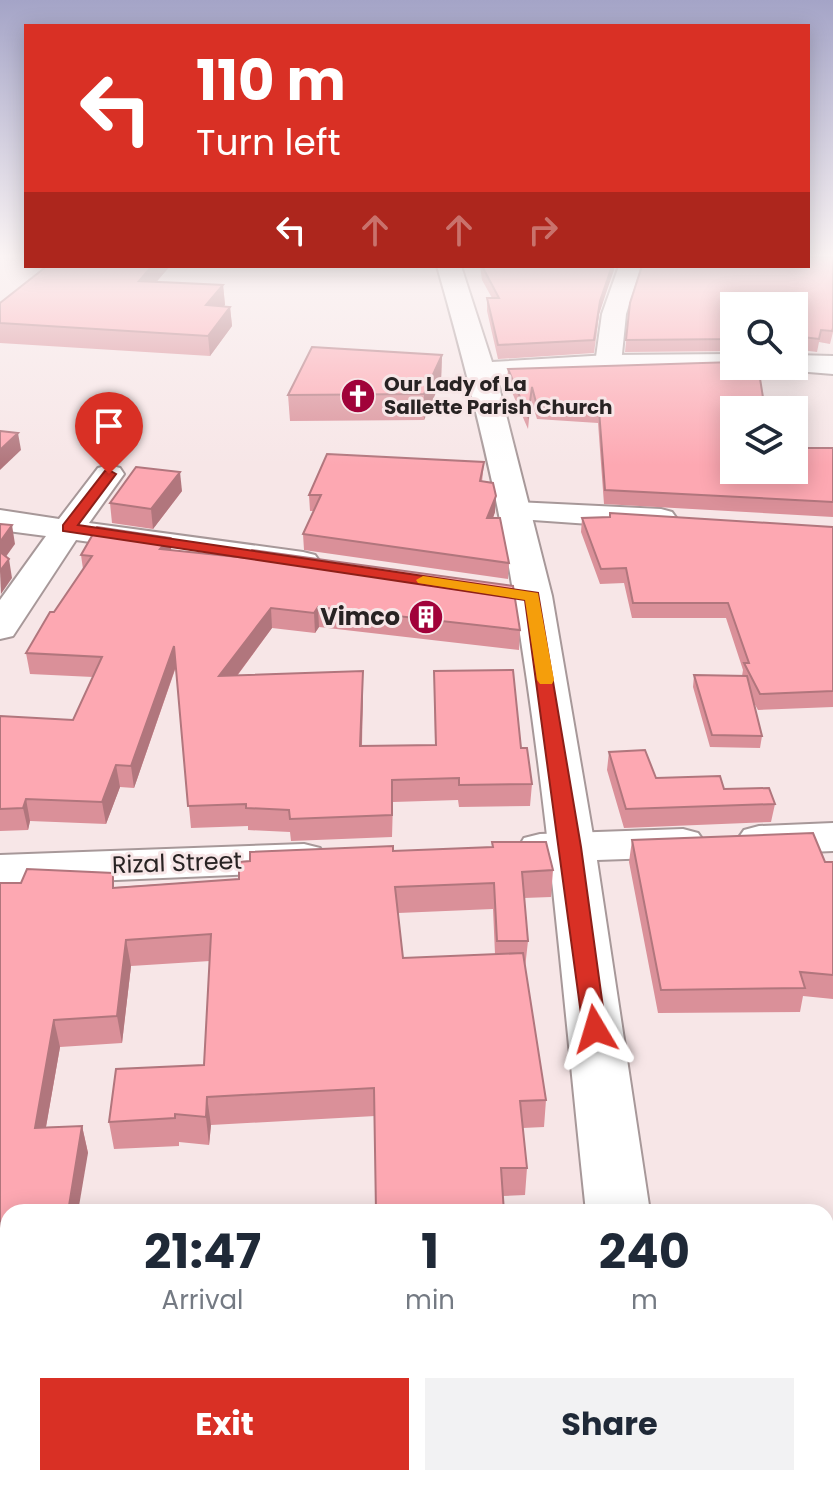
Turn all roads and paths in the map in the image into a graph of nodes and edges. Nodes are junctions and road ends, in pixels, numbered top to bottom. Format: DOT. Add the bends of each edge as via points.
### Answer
graph roads {
  1 [pos="467,326"];
  2 [pos="613,326"];
  3 [pos="720,363"];
  4 [pos="608,364"];
  5 [pos="808,364"];
  6 [pos="833,365"];
  7 [pos="481,371"];
  8 [pos="109,474"];
  9 [pos="516,511"];
  10 [pos="0,520"];
  11 [pos="690,521"];
  12 [pos="68,528"];
  13 [pos="335,567"];
  14 [pos="0,628"];
  15 [pos="833,837"];
  16 [pos="571,847"];
  17 [pos="492,850"];
  18 [pos="349,856"];
  19 [pos="0,870"];
  20 [pos="617,1204"];
  1 -- 7 [label="street"];
  2 -- 4 [label="street"];
  3 -- 4 [label="street"];
  4 -- 7 [label="street"];
  5 -- 6 [label="street"];
  7 -- 9 [label="street"];
  8 -- 12 [label="street"];
  9 -- 11 [label="street"];
  9 -- 16 [label="street" via="517,594"];
  10 -- 12 [label="street"];
  12 -- 13 [label="street"];
  12 -- 14 [label="street"];
  15 -- 16 [label="street"];
  16 -- 17 [label="street"];
  16 -- 20 [label="street"];
  18 -- 19 [label="street, Rizal Street"];
}
